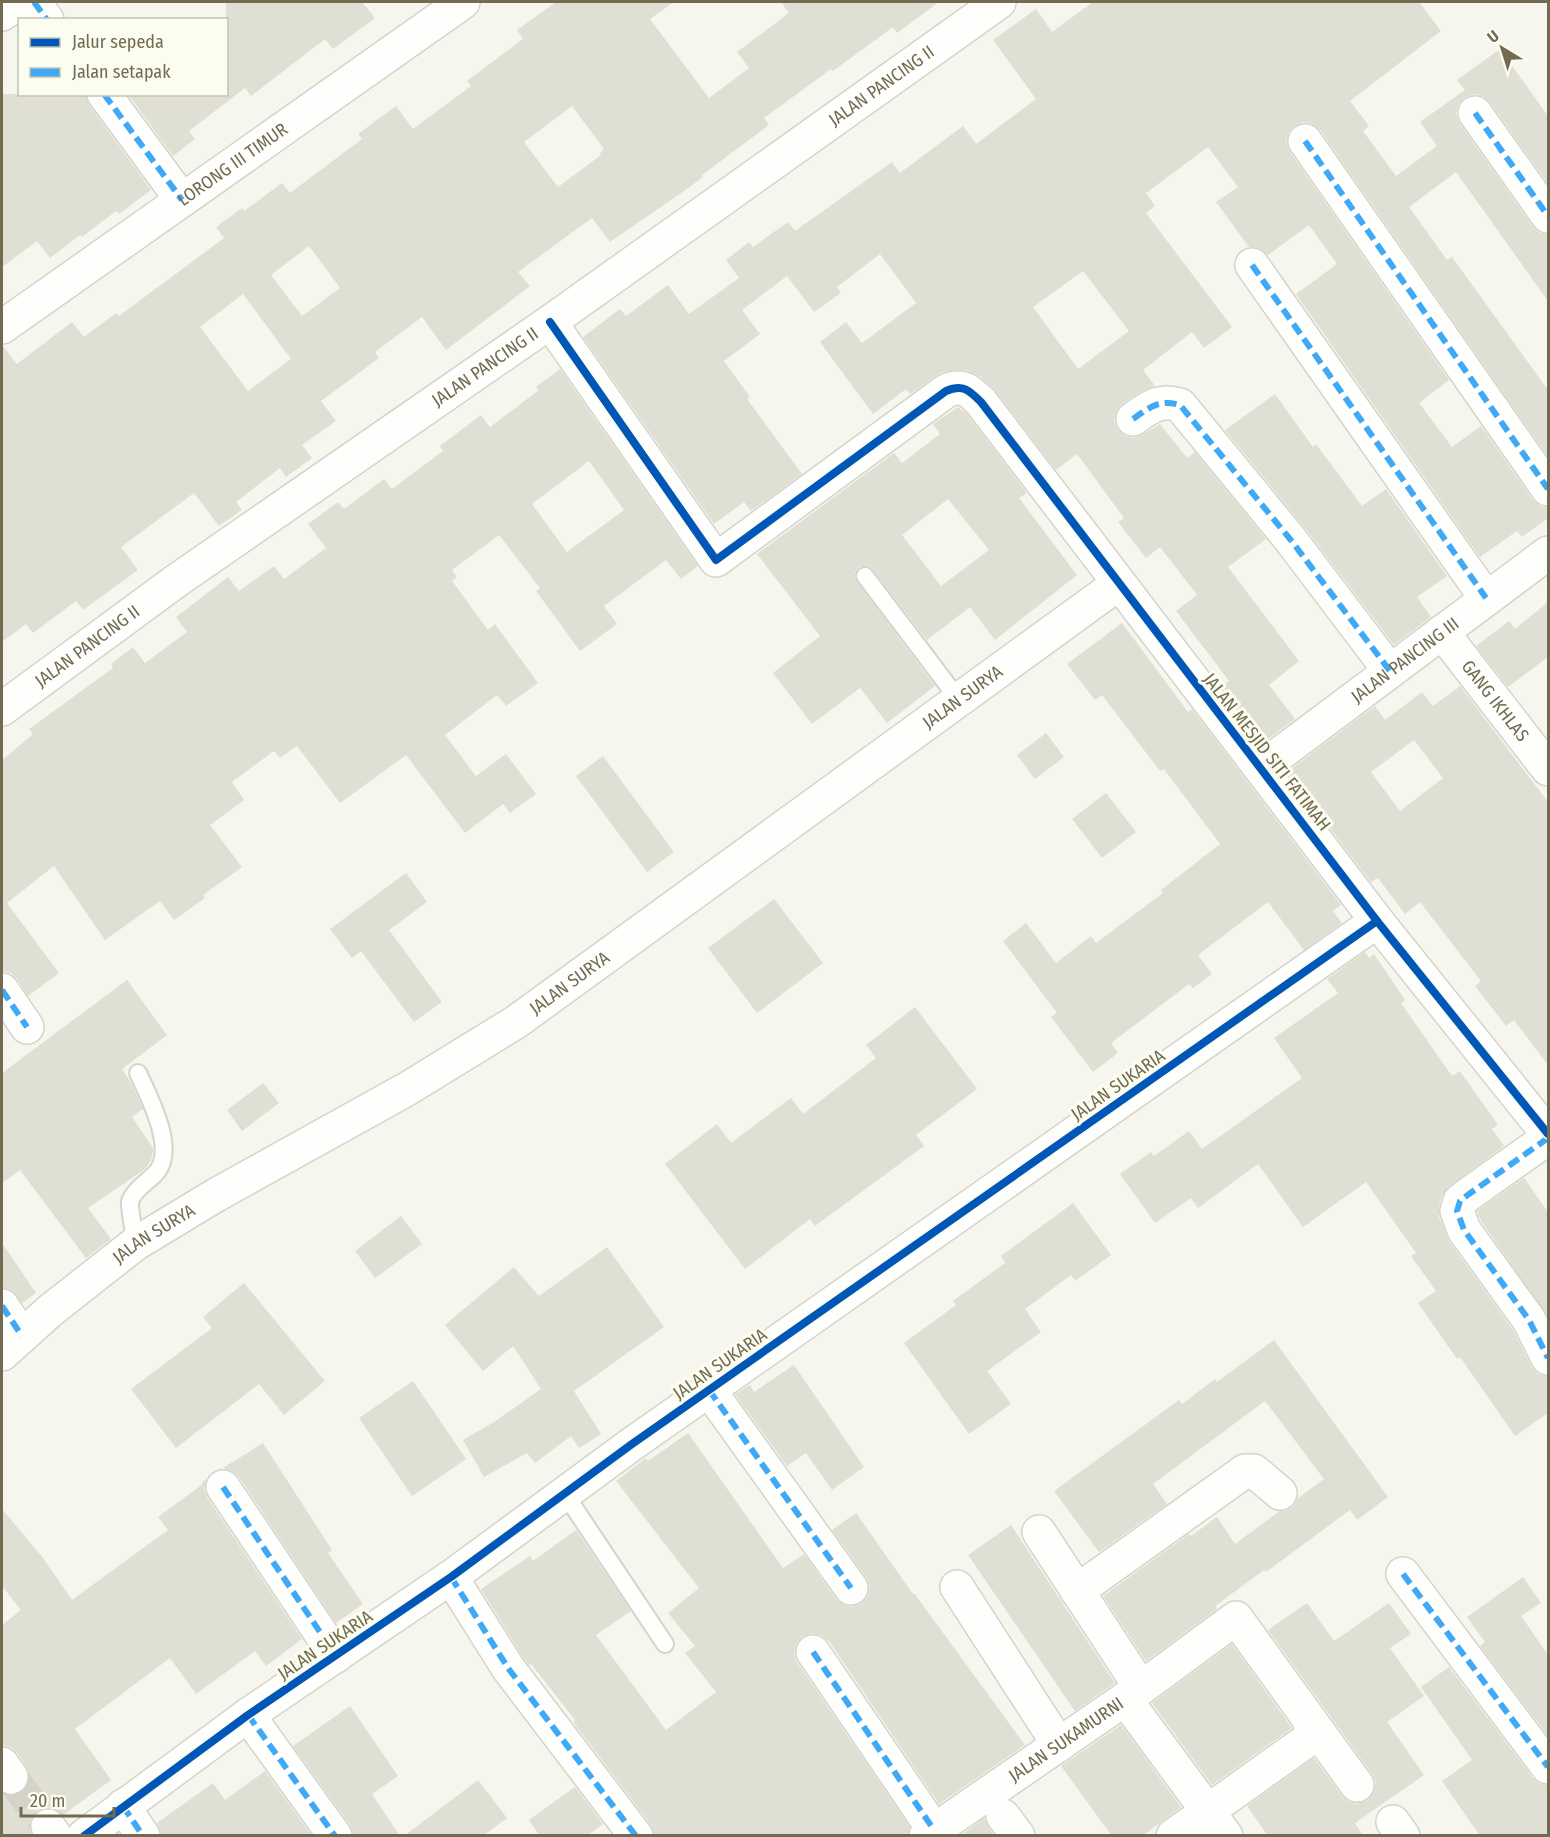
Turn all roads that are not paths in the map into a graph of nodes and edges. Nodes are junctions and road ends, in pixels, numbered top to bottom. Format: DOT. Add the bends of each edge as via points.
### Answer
graph roads {
  1 [pos="20,2"];
  2 [pos="34,2"];
  3 [pos="463,2"];
  4 [pos="999,2"];
  5 [pos="2,15"];
  6 [pos="46,18"];
  7 [pos="105,96"];
  8 [pos="1475,113"];
  9 [pos="1305,141"];
  10 [pos="182,200"];
  11 [pos="1548,216"];
  12 [pos="1252,265"];
  13 [pos="550,322"];
  14 [pos="2,327"];
  15 [pos="1134,419"];
  16 [pos="1548,489"];
  17 [pos="1548,553"];
  18 [pos="865,576"];
  19 [pos="1118,584"];
  20 [pos="1486,598"];
  21 [pos="1442,632"];
  22 [pos="1390,671"];
  23 [pos="959,700"];
  24 [pos="2,709"];
  25 [pos="1261,768"];
  26 [pos="1548,769"];
  27 [pos="1377,921"];
  28 [pos="2,990"];
  29 [pos="27,1027"];
  30 [pos="138,1073"];
  31 [pos="1548,1136"];
  32 [pos="135,1244"];
  33 [pos="2,1306"];
  34 [pos="12,1345"];
  35 [pos="1548,1358"];
  36 [pos="709,1390"];
  37 [pos="223,1487"];
  38 [pos="1280,1493"];
  39 [pos="565,1494"];
  40 [pos="1039,1532"];
  41 [pos="1403,1574"];
  42 [pos="451,1577"];
  43 [pos="957,1587"];
  44 [pos="851,1588"];
  45 [pos="1077,1591"];
  46 [pos="665,1644"];
  47 [pos="813,1652"];
  48 [pos="336,1656"];
  49 [pos="1133,1694"];
  50 [pos="248,1715"];
  51 [pos="1309,1719"];
  52 [pos="1059,1745"];
  53 [pos="1548,1767"];
  54 [pos="1357,1785"];
  55 [pos="123,1806"];
  56 [pos="1217,1823"];
  57 [pos="930,1833"];
  58 [pos="84,1836"];
  59 [pos="143,1836"];
  60 [pos="335,1836"];
  61 [pos="636,1836"];
  62 [pos="1173,1836"];
  1 -- 5 [label="street"];
  2 -- 6 [label="street"];
  3 -- 10 [label="street, LORONG III TIMUR"];
  4 -- 13 [label="street, JALAN PANCING II"];
  7 -- 10 [label="street"];
  8 -- 11 [label="street"];
  9 -- 16 [label="street"];
  10 -- 14 [label="street, LORONG III TIMUR"];
  12 -- 20 [label="street"];
  13 -- 19 [label="street, JALAN MESJID SITI FATIMAH" via="716,560 955,387 965,388 981,402"];
  13 -- 24 [label="street, JALAN PANCING II" via="186,574"];
  15 -- 22 [label="street" via="1167,401 1180,405 1290,539"];
  17 -- 20 [label="street, JALAN PANCING III"];
  18 -- 23 [label="lane"];
  19 -- 23 [label="street, JALAN SURYA"];
  19 -- 25 [label="street, JALAN MESJID SITI FATIMAH"];
  20 -- 21 [label="street, JALAN PANCING III"];
  21 -- 22 [label="street, JALAN PANCING III"];
  21 -- 26 [label="street, GANG IKHLAS"];
  22 -- 25 [label="street, JALAN PANCING III"];
  23 -- 32 [label="street, JALAN SURYA" via="516,1022 407,1089"];
  25 -- 27 [label="street, JALAN MESJID SITI FATIMAH"];
  27 -- 31 [label="street, JALAN MESJID SITI FATIMAH"];
  27 -- 36 [label="street, JALAN SUKARIA"];
  28 -- 29 [label="street"];
  30 -- 32 [label="lane" via="152,1102 164,1155 158,1171 130,1202"];
  31 -- 35 [label="street" via="1460,1201 1457,1211 1464,1230 1529,1320"];
  32 -- 34 [label="street, JALAN SURYA"];
  33 -- 34 [label="street"];
  36 -- 39 [label="street, JALAN SUKARIA"];
  36 -- 44 [label="street"];
  37 -- 48 [label="street"];
  38 -- 45 [label="street" via="1254,1471 1245,1471"];
  39 -- 42 [label="street, JALAN SUKARIA"];
  39 -- 46 [label="lane"];
  40 -- 45 [label="street"];
  41 -- 53 [label="street"];
  42 -- 48 [label="street, JALAN SUKARIA"];
  42 -- 61 [label="street" via="508,1668"];
  43 -- 52 [label="street"];
  45 -- 49 [label="street"];
  47 -- 57 [label="street"];
  48 -- 50 [label="street, JALAN SUKARIA"];
  49 -- 51 [label="street, JALAN SUKAMURNI" via="1236,1618"];
  49 -- 52 [label="street, JALAN SUKAMURNI"];
  49 -- 56 [label="street"];
  50 -- 55 [label="street, JALAN SUKARIA"];
  50 -- 60 [label="street"];
  51 -- 54 [label="street"];
  51 -- 56 [label="street" via="1309,1739"];
  52 -- 57 [label="street, JALAN SUKAMURNI"];
  55 -- 58 [label="street, JALAN SUKARIA"];
  55 -- 59 [label="street"];
  56 -- 62 [label="street"];
}
